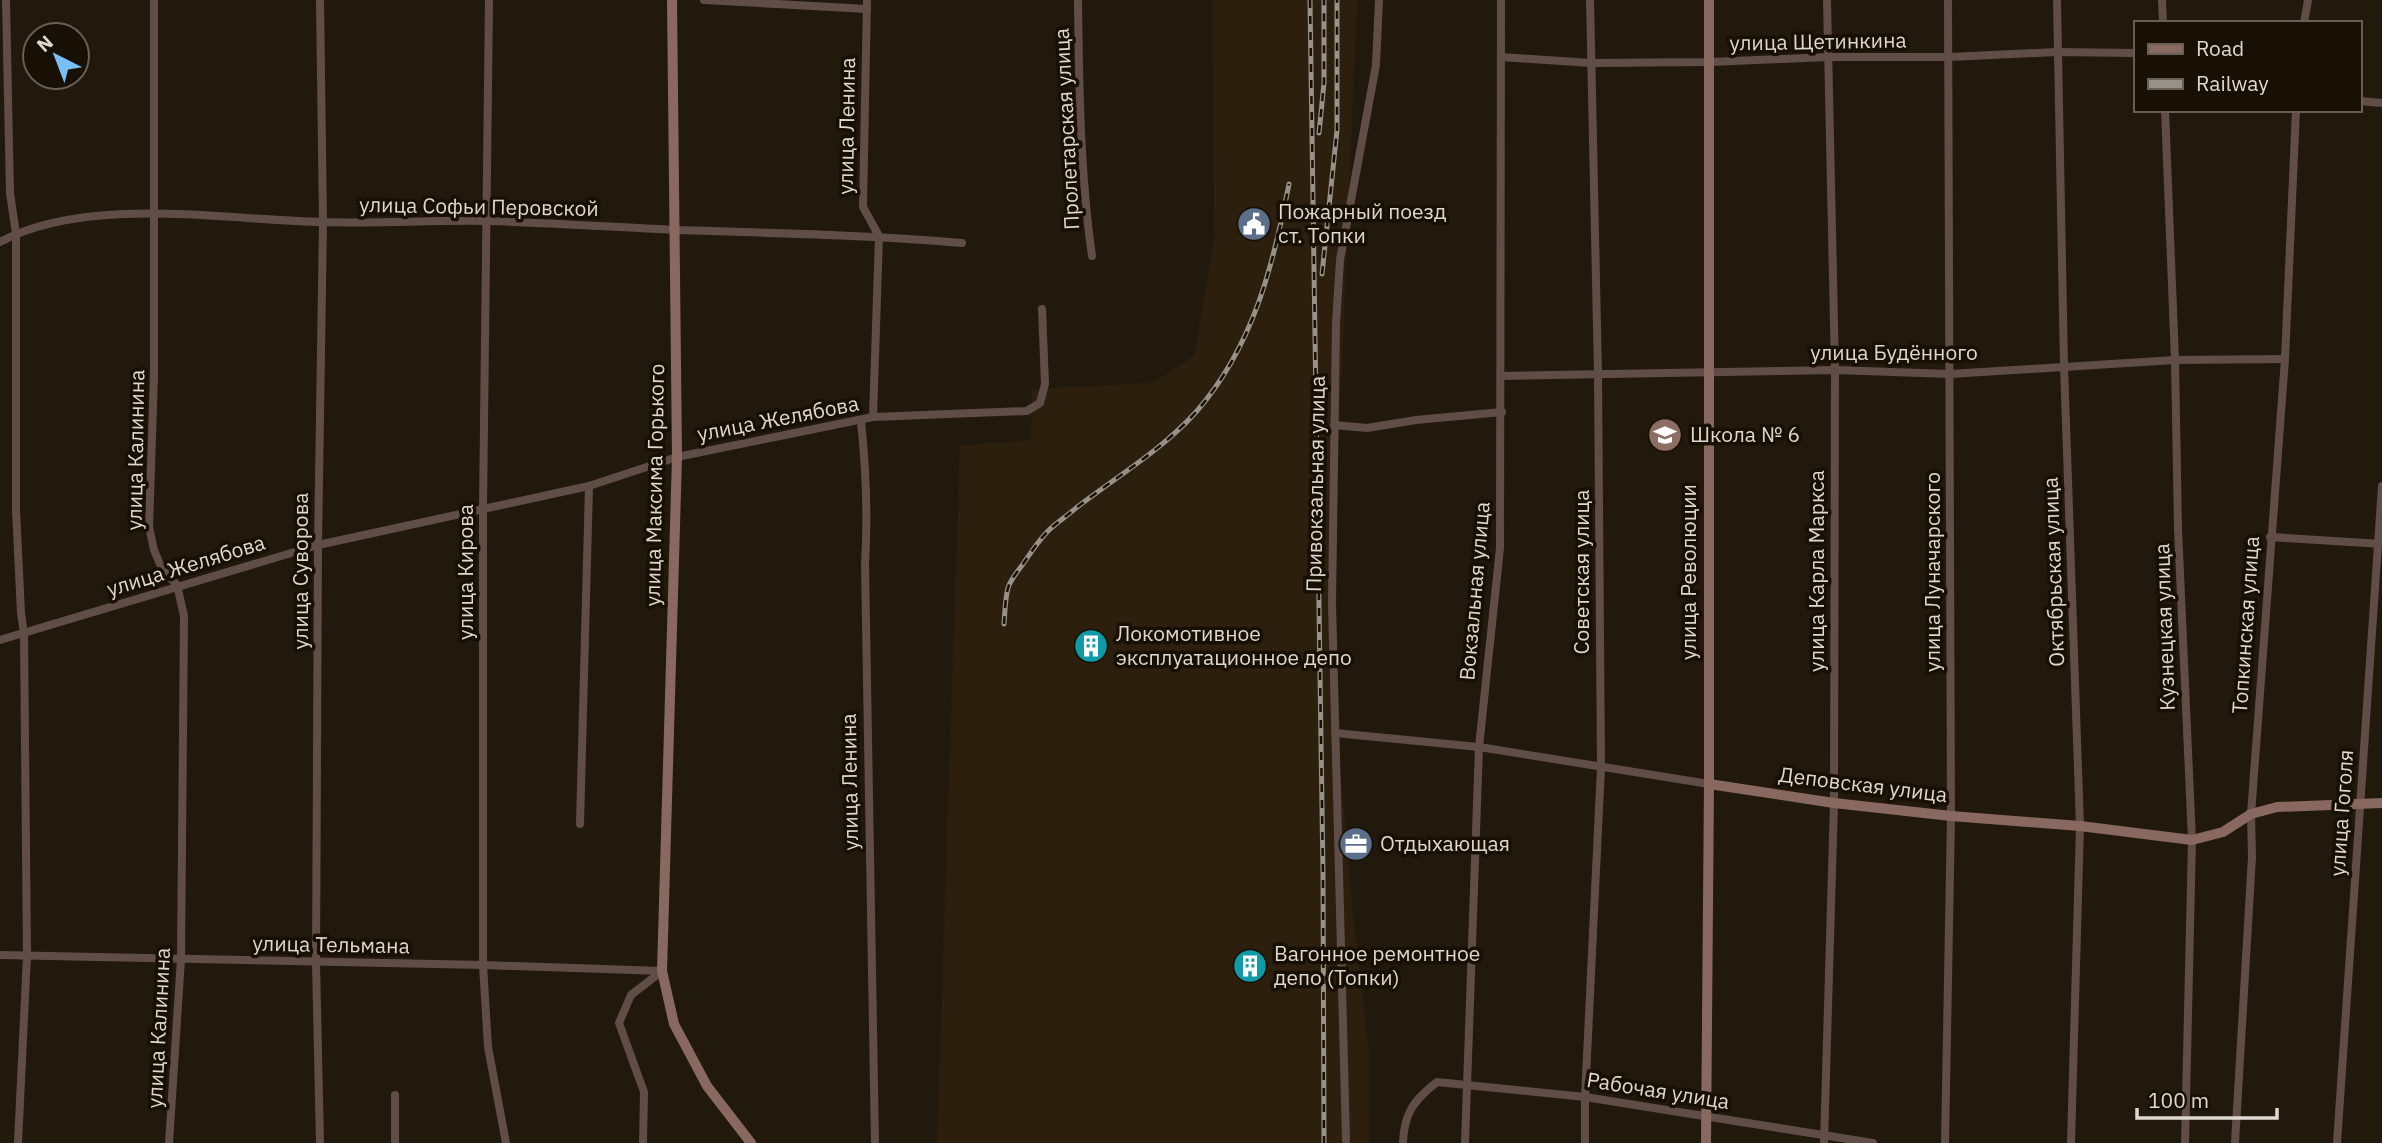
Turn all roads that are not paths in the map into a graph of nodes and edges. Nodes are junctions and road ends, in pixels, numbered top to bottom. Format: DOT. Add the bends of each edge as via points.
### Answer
graph roads {
  1 [pos="6,0"];
  2 [pos="12,0"];
  3 [pos="154,0"];
  4 [pos="320,0"];
  5 [pos="489,0"];
  6 [pos="672,0"];
  7 [pos="704,0"];
  8 [pos="1078,0"];
  9 [pos="1379,0"];
  10 [pos="1501,0"];
  11 [pos="1590,0"];
  12 [pos="1709,0"];
  13 [pos="1827,0"];
  14 [pos="1948,0"];
  15 [pos="2057,0"];
  16 [pos="2162,0"];
  17 [pos="2308,0"];
  18 [pos="867,4"];
  19 [pos="2163,21"];
  20 [pos="2304,21"];
  21 [pos="3,38"];
  22 [pos="2057,52"];
  23 [pos="2134,53"];
  24 [pos="1501,57"];
  25 [pos="1829,57"];
  26 [pos="1949,57"];
  27 [pos="1591,62"];
  28 [pos="1710,62"];
  29 [pos="2361,101"];
  30 [pos="2382,103"];
  31 [pos="2165,112"];
  32 [pos="2297,112"];
  33 [pos="155,214"];
  34 [pos="486,221"];
  35 [pos="323,222"];
  36 [pos="675,230"];
  37 [pos="16,234"];
  38 [pos="879,236"];
  39 [pos="0,242"];
  40 [pos="962,243"];
  41 [pos="1092,256"];
  42 [pos="1042,309"];
  43 [pos="2284,359"];
  44 [pos="2175,360"];
  45 [pos="2064,366"];
  46 [pos="1835,370"];
  47 [pos="1707,372"];
  48 [pos="1598,374"];
  49 [pos="1950,374"];
  50 [pos="1502,376"];
  51 [pos="1502,412"];
  52 [pos="873,417"];
  53 [pos="861,421"];
  54 [pos="1335,425"];
  55 [pos="677,457"];
  56 [pos="589,486"];
  57 [pos="2382,486"];
  58 [pos="483,509"];
  59 [pos="2270,537"];
  60 [pos="2379,543"];
  61 [pos="318,545"];
  62 [pos="177,585"];
  63 [pos="24,634"];
  64 [pos="0,640"];
  65 [pos="1335,733"];
  66 [pos="1479,747"];
  67 [pos="1601,768"];
  68 [pos="1709,784"];
  69 [pos="1834,803"];
  70 [pos="2360,803"];
  71 [pos="2382,803"];
  72 [pos="2251,814"];
  73 [pos="1951,816"];
  74 [pos="580,824"];
  75 [pos="2080,826"];
  76 [pos="2192,840"];
  77 [pos="0,955"];
  78 [pos="27,956"];
  79 [pos="181,959"];
  80 [pos="316,963"];
  81 [pos="483,965"];
  82 [pos="662,971"];
  83 [pos="1466,1085"];
  84 [pos="395,1095"];
  85 [pos="1585,1097"];
  86 [pos="1706,1116"];
  87 [pos="1824,1139"];
  88 [pos="1346,1140"];
  89 [pos="18,1143"];
  90 [pos="169,1143"];
  91 [pos="320,1143"];
  92 [pos="395,1143"];
  93 [pos="506,1143"];
  94 [pos="643,1143"];
  95 [pos="751,1143"];
  96 [pos="875,1143"];
  97 [pos="1403,1143"];
  98 [pos="1465,1143"];
  99 [pos="1586,1143"];
  100 [pos="1706,1143"];
  101 [pos="1873,1143"];
  102 [pos="1945,1143"];
  103 [pos="2071,1143"];
  104 [pos="2185,1143"];
  105 [pos="2235,1143"];
  106 [pos="2337,1143"];
  1 -- 21 [label="street"];
  2 -- 21 [label="street"];
  3 -- 33 [label="street, улица Калинина"];
  4 -- 35 [label="street, улица Суворова"];
  5 -- 34 [label="street, улица Кирова"];
  6 -- 36 [label="street, улица Максима Горького"];
  7 -- 18 [label="street"];
  8 -- 41 [label="street, Пролетарская улица" via="1080,131"];
  9 -- 54 [label="street, Привокзальная улица" via="1376,65 1340,260"];
  10 -- 24 [label="street, Вокзальная улица"];
  11 -- 27 [label="street, Советская улица"];
  12 -- 28 [label="street, улица Революции"];
  13 -- 25 [label="street, улица Карла Маркса"];
  14 -- 26 [label="street, улица Луначарского"];
  15 -- 22 [label="street, Октябрьская улица"];
  16 -- 19 [label="street"];
  17 -- 20 [label="street"];
  18 -- 38 [label="street, улица Ленина" via="863,207"];
  21 -- 37 [label="street"];
  22 -- 23 [label="street, улица Щетинкина"];
  22 -- 26 [label="street, улица Щетинкина"];
  22 -- 45 [label="street, Октябрьская улица"];
  24 -- 27 [label="street, улица Щетинкина"];
  24 -- 50 [label="street, Вокзальная улица"];
  25 -- 26 [label="street, улица Щетинкина"];
  25 -- 28 [label="street, улица Щетинкина"];
  25 -- 46 [label="street, улица Карла Маркса"];
  26 -- 49 [label="street, улица Луначарского"];
  27 -- 28 [label="street, улица Щетинкина"];
  27 -- 48 [label="street, Советская улица"];
  28 -- 47 [label="street, улица Революции"];
  29 -- 30 [label="street"];
  31 -- 44 [label="street, Кузнецкая улица"];
  32 -- 43 [label="street, Топкинская улица"];
  33 -- 35 [label="street, улица Софьи Перовской"];
  33 -- 37 [label="street, улица Софьи Перовской" via="76,218"];
  33 -- 62 [label="street, улица Калинина" via="149,527 162,569"];
  34 -- 35 [label="street, улица Софьи Перовской"];
  34 -- 36 [label="street, улица Софьи Перовской"];
  34 -- 58 [label="street, улица Кирова"];
  35 -- 61 [label="street, улица Суворова"];
  36 -- 38 [label="street, улица Софьи Перовской"];
  36 -- 55 [label="street, улица Максима Горького"];
  37 -- 39 [label="street, улица Софьи Перовской"];
  37 -- 63 [label="street" via="16,510"];
  38 -- 40 [label="street, улица Софьи Перовской"];
  38 -- 52 [label="street, улица Ленина"];
  42 -- 52 [label="street, улица Желябова" via="1045,384 1040,403 1027,411 1007,413"];
  43 -- 44 [label="street, улица Будённого"];
  43 -- 59 [label="street, Топкинская улица"];
  44 -- 45 [label="street, улица Будённого"];
  44 -- 76 [label="street, Кузнецкая улица"];
  45 -- 49 [label="street, улица Будённого"];
  45 -- 75 [label="street, Октябрьская улица"];
  46 -- 47 [label="street, улица Будённого"];
  46 -- 49 [label="street, улица Будённого"];
  46 -- 69 [label="street, улица Карла Маркса"];
  47 -- 48 [label="street, улица Будённого"];
  47 -- 68 [label="street, улица Революции"];
  48 -- 50 [label="street, улица Будённого"];
  48 -- 67 [label="street, Советская улица"];
  49 -- 73 [label="street, улица Луначарского"];
  50 -- 51 [label="street, Вокзальная улица"];
  51 -- 54 [label="street" via="1367,428"];
  51 -- 66 [label="street, Вокзальная улица" via="1500,548"];
  52 -- 53 [label="street, улица Желябова"];
  53 -- 55 [label="street, улица Желябова"];
  53 -- 96 [label="street, улица Ленина" via="866,473"];
  54 -- 65 [label="street, Привокзальная улица"];
  55 -- 56 [label="street, улица Желябова"];
  55 -- 82 [label="street, улица Максима Горького"];
  56 -- 58 [label="street, улица Желябова"];
  56 -- 74 [label="street"];
  57 -- 60 [label="street, улица Гоголя"];
  58 -- 61 [label="street, улица Желябова"];
  58 -- 81 [label="street, улица Кирова"];
  59 -- 60 [label="street"];
  59 -- 72 [label="street, Топкинская улица"];
  60 -- 70 [label="street, улица Гоголя"];
  61 -- 62 [label="street, улица Желябова"];
  61 -- 80 [label="street, улица Суворова"];
  62 -- 63 [label="street, улица Желябова"];
  62 -- 79 [label="street, улица Калинина" via="184,616"];
  63 -- 64 [label="street, улица Желябова"];
  63 -- 78 [label="street"];
  65 -- 66 [label="street, Деповская улица"];
  65 -- 88 [label="street, Привокзальная улица"];
  66 -- 67 [label="street, Деповская улица"];
  66 -- 83 [label="street, Вокзальная улица"];
  67 -- 68 [label="street, Деповская улица"];
  67 -- 85 [label="street, Советская улица"];
  68 -- 69 [label="street, Деповская улица"];
  68 -- 86 [label="street, улица Революции"];
  69 -- 73 [label="street, Деповская улица"];
  69 -- 87 [label="street, улица Карла Маркса"];
  70 -- 71 [label="street, Деповская улица"];
  70 -- 72 [label="street, Деповская улица" via="2277,807"];
  70 -- 106 [label="street, улица Гоголя"];
  72 -- 76 [label="street, Деповская улица" via="2223,832"];
  72 -- 105 [label="street, Топкинская улица"];
  73 -- 75 [label="street, Деповская улица"];
  73 -- 102 [label="street, улица Луначарского"];
  75 -- 76 [label="street, Деповская улица"];
  75 -- 103 [label="street, Октябрьская улица"];
  76 -- 104 [label="street, Кузнецкая улица"];
  77 -- 78 [label="street, улица Тельмана"];
  78 -- 79 [label="street, улица Тельмана"];
  78 -- 89 [label="street"];
  79 -- 80 [label="street, улица Тельмана"];
  79 -- 90 [label="street, улица Калинина"];
  80 -- 81 [label="street, улица Тельмана"];
  80 -- 91 [label="street, улица Суворова"];
  81 -- 82 [label="street, улица Тельмана"];
  81 -- 93 [label="street, улица Кирова" via="488,1047"];
  82 -- 94 [label="street" via="631,995 619,1023 644,1092"];
  82 -- 95 [label="street, улица Максима Горького" via="674,1024 706,1086"];
  83 -- 85 [label="street, Рабочая улица"];
  83 -- 97 [label="street, Рабочая улица" via="1437,1082 1415,1100"];
  83 -- 98 [label="street, Вокзальная улица"];
  84 -- 92 [label="street"];
  85 -- 86 [label="street, Рабочая улица"];
  85 -- 99 [label="street, Советская улица"];
  86 -- 87 [label="street, Рабочая улица"];
  86 -- 100 [label="street, улица Революции"];
  87 -- 101 [label="street, Рабочая улица"];
}
